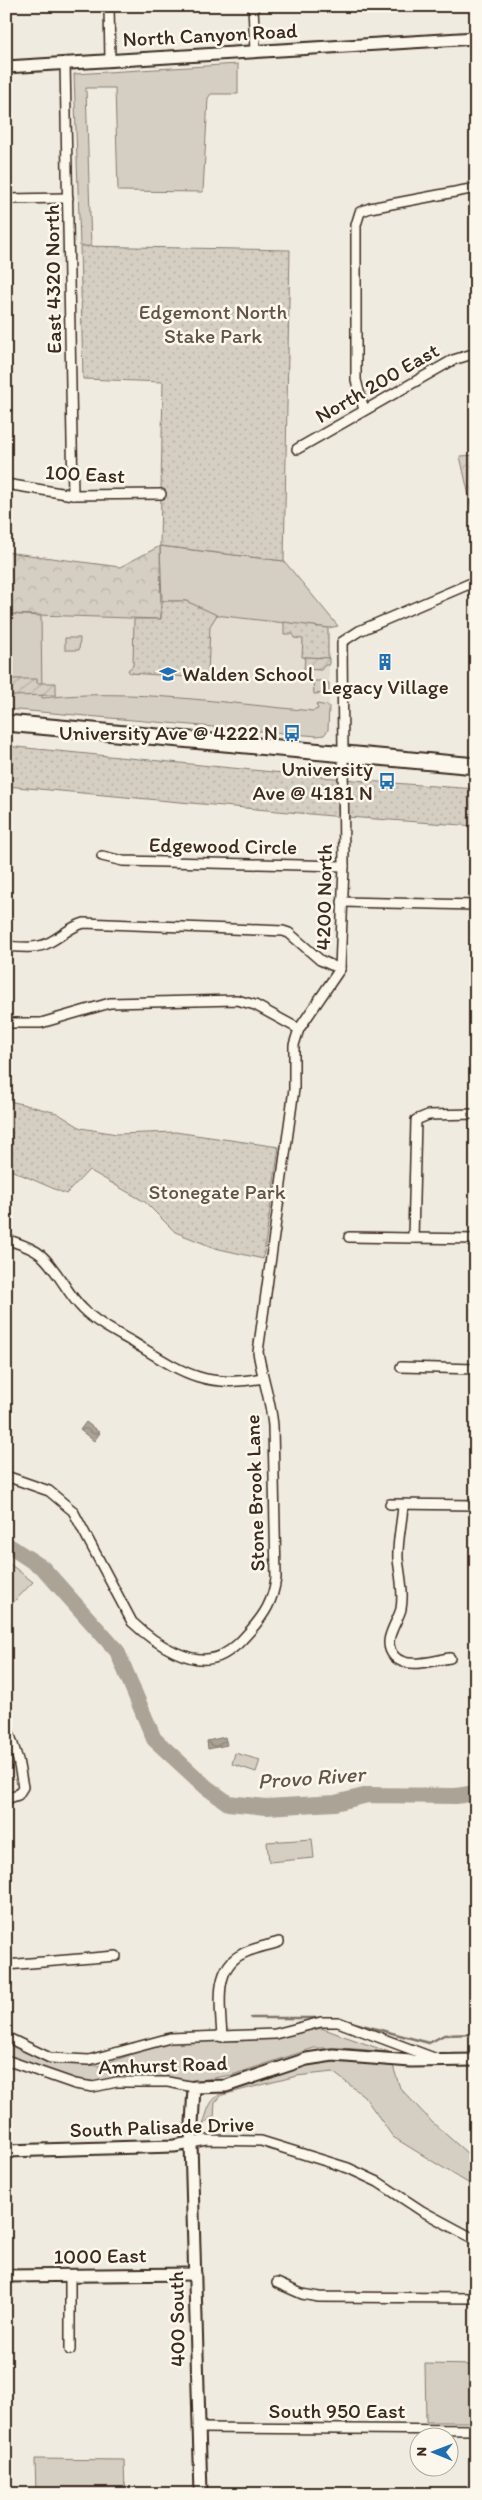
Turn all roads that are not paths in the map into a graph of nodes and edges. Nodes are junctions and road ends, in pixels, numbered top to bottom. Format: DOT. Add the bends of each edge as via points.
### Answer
graph roads {
  1 [pos="109,6"];
  2 [pos="253,6"];
  3 [pos="476,38"];
  4 [pos="255,51"];
  5 [pos="110,60"];
  6 [pos="65,62"];
  7 [pos="6,67"];
  8 [pos="476,188"];
  9 [pos="68,198"];
  10 [pos="6,199"];
  11 [pos="476,353"];
  12 [pos="364,410"];
  13 [pos="297,449"];
  14 [pos="6,484"];
  15 [pos="161,494"];
  16 [pos="73,495"];
  17 [pos="476,581"];
  18 [pos="6,723"];
  19 [pos="343,754"];
  20 [pos="476,766"];
  21 [pos="102,856"];
  22 [pos="344,866"];
  23 [pos="342,902"];
  24 [pos="476,905"];
  25 [pos="6,946"];
  26 [pos="340,969"];
  27 [pos="6,1023"];
  28 [pos="299,1029"];
  29 [pos="476,1114"];
  30 [pos="349,1237"];
  31 [pos="413,1238"];
  32 [pos="6,1239"];
  33 [pos="476,1239"];
  34 [pos="401,1367"];
  35 [pos="476,1370"];
  36 [pos="262,1378"];
  37 [pos="6,1476"];
  38 [pos="476,1497"];
  39 [pos="390,1504"];
  40 [pos="403,1505"];
  41 [pos="476,1505"];
  42 [pos="450,1658"];
  43 [pos="6,1723"];
  44 [pos="6,1798"];
  45 [pos="279,1942"];
  46 [pos="116,1956"];
  47 [pos="6,1965"];
  48 [pos="6,2037"];
  49 [pos="222,2037"];
  50 [pos="6,2060"];
  51 [pos="440,2060"];
  52 [pos="476,2060"];
  53 [pos="194,2087"];
  54 [pos="191,2143"];
  55 [pos="6,2151"];
  56 [pos="476,2240"];
  57 [pos="195,2274"];
  58 [pos="70,2275"];
  59 [pos="6,2276"];
  60 [pos="277,2283"];
  61 [pos="476,2298"];
  62 [pos="70,2350"];
  63 [pos="198,2428"];
  64 [pos="476,2430"];
  65 [pos="200,2494"];
  1 -- 5 [label="street"];
  2 -- 4 [label="street"];
  3 -- 4 [label="street, North Canyon Road"];
  4 -- 5 [label="street, North Canyon Road"];
  5 -- 6 [label="street, North Canyon Road"];
  6 -- 7 [label="street, North Canyon Road"];
  6 -- 9 [label="street, East 4320 North"];
  8 -- 12 [label="street" via="360,212 356,225 356,380"];
  9 -- 10 [label="street"];
  9 -- 16 [label="street, East 4320 North"];
  11 -- 12 [label="street, North 200 East" via="453,360"];
  12 -- 13 [label="street, North 200 East"];
  14 -- 16 [label="street, 100 East"];
  15 -- 16 [label="street, 100 East"];
  17 -- 19 [label="street, 4200 North" via="359,631 342,642"];
  18 -- 19 [label="highway"];
  19 -- 20 [label="highway"];
  19 -- 22 [label="street, 4200 North"];
  21 -- 22 [label="street, Edgewood Circle" via="122,862"];
  22 -- 23 [label="street, 4200 North"];
  23 -- 24 [label="street"];
  23 -- 26 [label="street, 4200 North"];
  25 -- 26 [label="street" via="46,944 73,926 84,923 283,931 320,960"];
  26 -- 28 [label="street, 4200 North"];
  27 -- 28 [label="street" via="41,1023 110,1003 237,1000"];
  28 -- 36 [label="street, Stone Brook Lane" via="294,1045 294,1090 258,1352"];
  29 -- 31 [label="street" via="428,1115 416,1120"];
  30 -- 31 [label="street"];
  31 -- 33 [label="street"];
  32 -- 36 [label="street" via="40,1255 83,1309 97,1321 178,1370 218,1383"];
  34 -- 35 [label="street"];
  36 -- 37 [label="street, Stone Brook Lane" via="273,1426 274,1595 266,1613 236,1646 222,1655 192,1658 147,1636 124,1609 73,1511 49,1491"];
  38 -- 41 [label="street"];
  39 -- 40 [label="street"];
  40 -- 41 [label="street"];
  40 -- 42 [label="street" via="398,1552 402,1600 390,1636 390,1648 395,1657 404,1662"];
  43 -- 44 [label="street" via="23,1787 18,1795"];
  45 -- 49 [label="street" via="240,1955 228,1966 221,1986"];
  46 -- 47 [label="street"];
  48 -- 49 [label="street" via="50,2058 89,2060 170,2038"];
  49 -- 51 [label="street" via="275,2034 320,2022 338,2022"];
  50 -- 53 [label="street, Amhurst Road" via="75,2084 168,2082"];
  51 -- 52 [label="street, Amhurst Road"];
  51 -- 53 [label="street, Amhurst Road" via="333,2055 307,2059 226,2086"];
  53 -- 54 [label="street, 400 South"];
  54 -- 55 [label="street, South Palisade Drive"];
  54 -- 56 [label="street, South Palisade Drive" via="207,2140 261,2141 348,2168 378,2182 422,2212"];
  54 -- 57 [label="street, 400 South"];
  57 -- 58 [label="street, 1000 East"];
  57 -- 63 [label="street, 400 South"];
  58 -- 59 [label="street, 1000 East"];
  58 -- 62 [label="street"];
  60 -- 61 [label="street" via="296,2292 319,2297"];
  63 -- 64 [label="street, South 950 East"];
  63 -- 65 [label="street, 400 South"];
}
